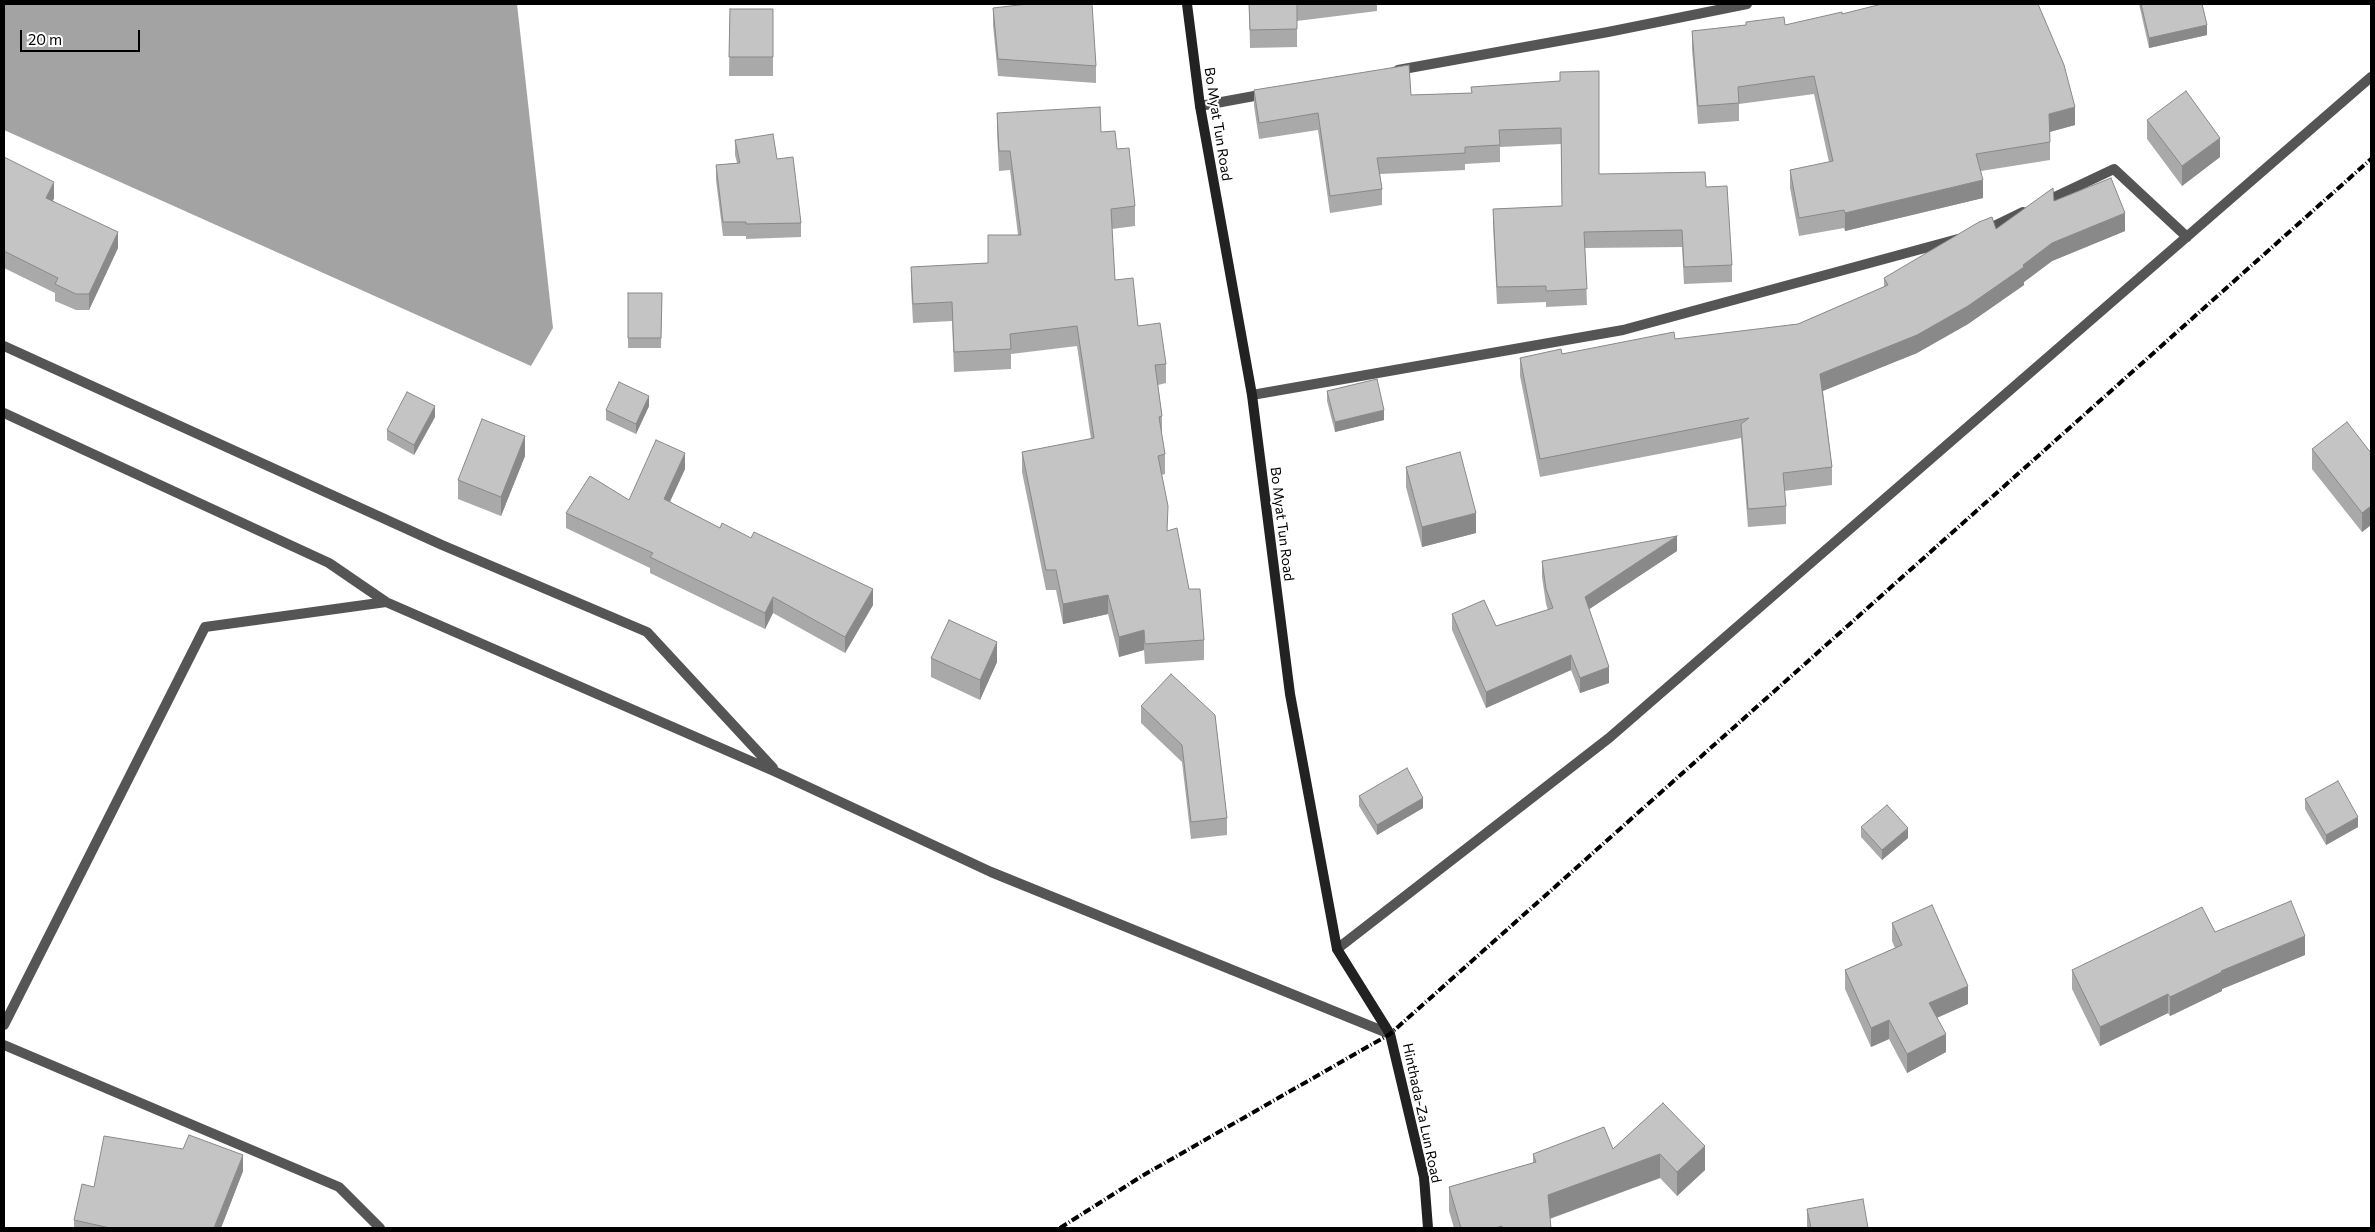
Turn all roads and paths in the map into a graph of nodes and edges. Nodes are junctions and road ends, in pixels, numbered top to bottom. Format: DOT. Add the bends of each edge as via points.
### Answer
graph roads {
  1 [pos="1187,4"];
  2 [pos="1747,4"];
  3 [pos="1384,72"];
  4 [pos="2371,78"];
  5 [pos="1278,92"];
  6 [pos="1200,106"];
  7 [pos="2187,237"];
  8 [pos="4,346"];
  9 [pos="1252,395"];
  10 [pos="4,413"];
  11 [pos="386,602"];
  12 [pos="776,772"];
  13 [pos="1337,949"];
  14 [pos="4,1025"];
  15 [pos="1390,1034"];
  16 [pos="4,1045"];
  17 [pos="380,1228"];
  18 [pos="1428,1228"];
  1 -- 6 [label="main road, Bo Myat Tun Road"];
  2 -- 3 [label="street"];
  4 -- 7 [label="street"];
  5 -- 6 [label="street"];
  6 -- 9 [label="main road, Bo Myat Tun Road"];
  7 -- 9 [label="street" via="2114,169 1980,233 1623,330"];
  7 -- 13 [label="street" via="1610,738"];
  8 -- 12 [label="street" via="442,545 647,632"];
  9 -- 13 [label="main road, Bo Myat Tun Road" via="1290,694"];
  10 -- 11 [label="street" via="329,563"];
  11 -- 12 [label="street"];
  11 -- 14 [label="street" via="204,627"];
  12 -- 15 [label="street" via="991,872"];
  13 -- 15 [label="main road, Bo Myat Tun Road"];
  15 -- 18 [label="main road, Hinthada-Za Lun Road" via="1424,1177"];
  16 -- 17 [label="street" via="339,1186"];
}
